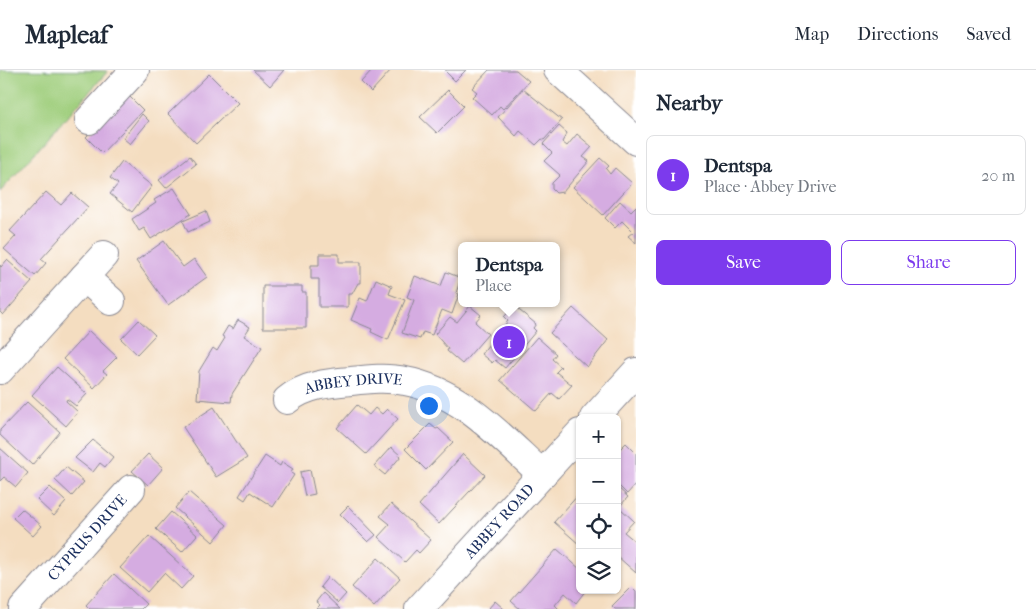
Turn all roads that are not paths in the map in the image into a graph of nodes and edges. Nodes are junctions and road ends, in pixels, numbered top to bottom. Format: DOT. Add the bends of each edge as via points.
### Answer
graph roads {
  1 [pos="135,70"];
  2 [pos="558,70"];
  3 [pos="89,120"];
  4 [pos="636,141"];
  5 [pos="104,255"];
  6 [pos="84,277"];
  7 [pos="111,301"];
  8 [pos="0,370"];
  9 [pos="636,372"];
  10 [pos="287,400"];
  11 [pos="598,414"];
  12 [pos="576,437"];
  13 [pos="542,474"];
  14 [pos="131,488"];
  15 [pos="23,609"];
  16 [pos="419,609"];
  1 -- 3 [label="street"];
  2 -- 4 [label="street"];
  5 -- 6 [label="street"];
  6 -- 7 [label="street"];
  6 -- 8 [label="street"];
  9 -- 11 [label="street"];
  10 -- 13 [label="street, ABBEY DRIVE" via="298,391 313,386 342,382 388,379 419,384 468,408"];
  12 -- 13 [label="street, ABBEY ROAD"];
  13 -- 16 [label="street, ABBEY ROAD"];
  14 -- 15 [label="street, CYPRUS DRIVE"];
}
